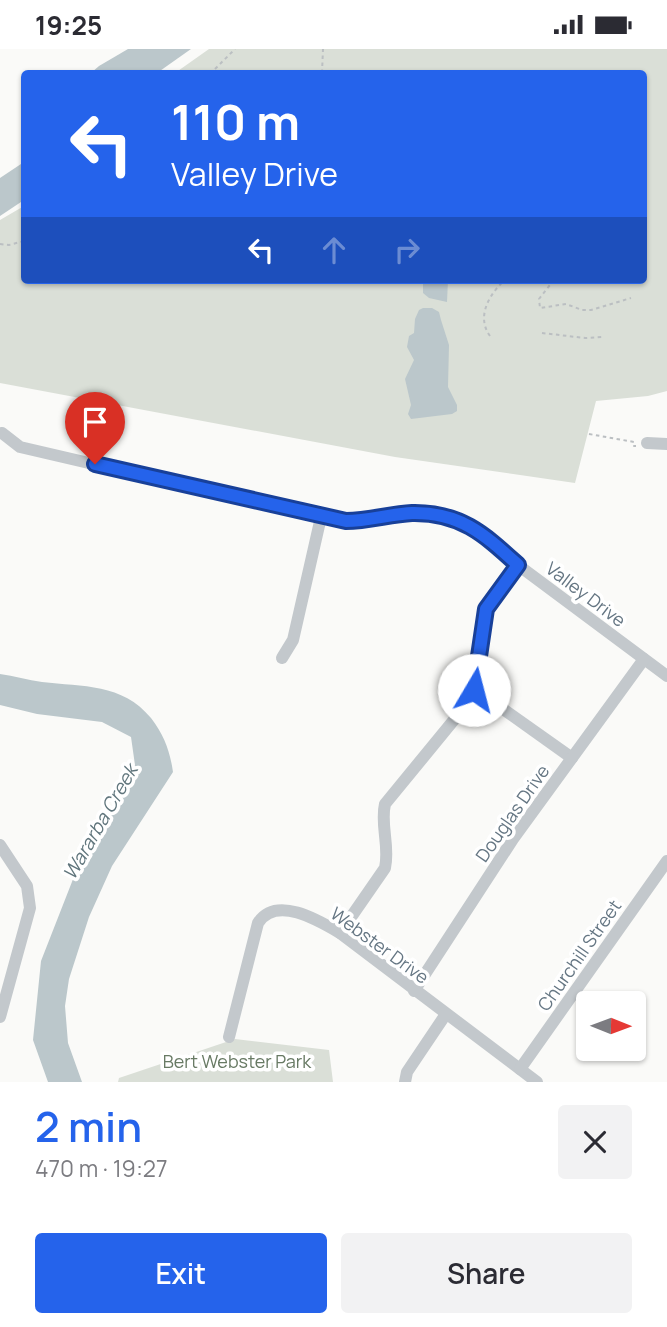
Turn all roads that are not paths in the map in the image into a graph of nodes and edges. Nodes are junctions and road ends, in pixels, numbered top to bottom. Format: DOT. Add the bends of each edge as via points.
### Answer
graph roads {
  1 [pos="2,433"];
  2 [pos="647,443"];
  3 [pos="667,444"];
  4 [pos="321,516"];
  5 [pos="518,565"];
  6 [pos="282,658"];
  7 [pos="644,659"];
  8 [pos="667,676"];
  9 [pos="489,699"];
  10 [pos="572,758"];
  11 [pos="0,845"];
  12 [pos="667,861"];
  13 [pos="340,933"];
  14 [pos="414,991"];
  15 [pos="446,1014"];
  16 [pos="0,1017"];
  17 [pos="229,1037"];
  18 [pos="520,1069"];
  19 [pos="405,1082"];
  20 [pos="537,1082"];
  1 -- 4 [label="street, Valley Drive" via="20,447"];
  2 -- 3 [label="street"];
  4 -- 5 [label="street, Valley Drive" via="370,521 412,513 458,521 483,533"];
  4 -- 6 [label="street" via="293,640"];
  5 -- 7 [label="street, Valley Drive"];
  5 -- 13 [label="street" via="486,609 474,690 467,704 385,804 385,868"];
  7 -- 8 [label="street, Valley Drive"];
  7 -- 10 [label="street, Douglas Drive"];
  9 -- 10 [label="street"];
  10 -- 14 [label="street, Douglas Drive"];
  11 -- 16 [label="street" via="27,886 30,908"];
  12 -- 18 [label="street, Churchill Street"];
  13 -- 14 [label="street, Webster Drive"];
  13 -- 17 [label="street, Webster Drive" via="295,913 272,910 263,915 257,923"];
  14 -- 15 [label="street, Webster Drive"];
  15 -- 18 [label="street, Webster Drive"];
  15 -- 19 [label="street"];
  18 -- 20 [label="street, Webster Drive"];
}
